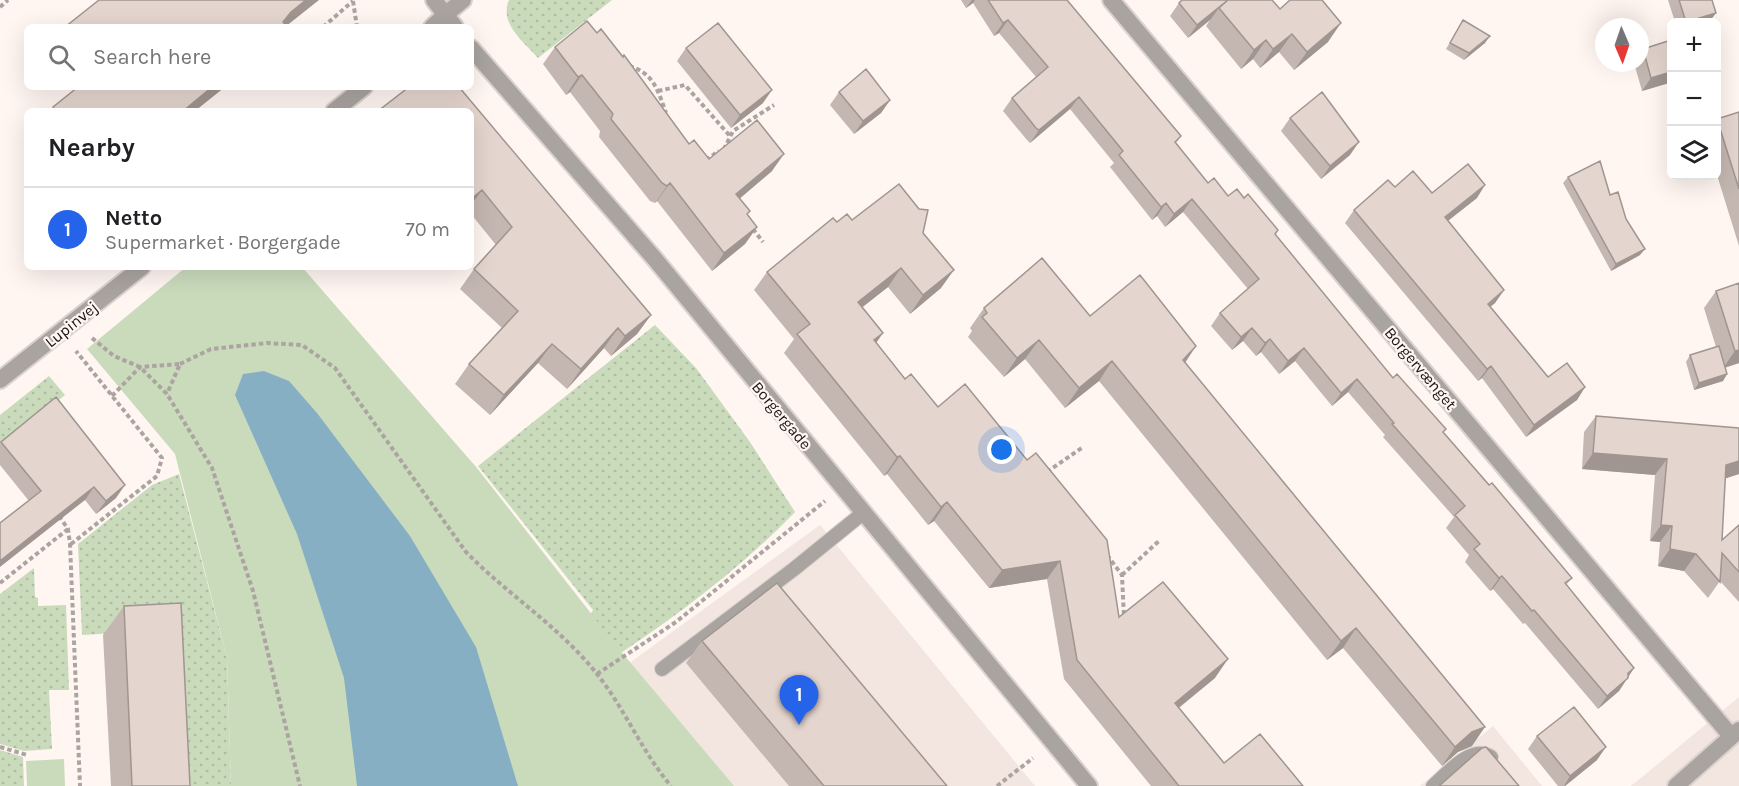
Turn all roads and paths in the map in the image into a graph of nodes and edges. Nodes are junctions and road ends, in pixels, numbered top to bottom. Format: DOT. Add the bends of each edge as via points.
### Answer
graph roads {
  1 [pos="8,0"];
  2 [pos="434,0"];
  3 [pos="463,0"];
  4 [pos="1112,0"];
  5 [pos="353,1"];
  6 [pos="0,7"];
  7 [pos="451,21"];
  8 [pos="326,24"];
  9 [pos="357,24"];
  10 [pos="474,51"];
  11 [pos="625,65"];
  12 [pos="359,90"];
  13 [pos="658,92"];
  14 [pos="774,105"];
  15 [pos="338,108"];
  16 [pos="668,120"];
  17 [pos="730,136"];
  18 [pos="725,147"];
  19 [pos="731,154"];
  20 [pos="701,163"];
  21 [pos="748,223"];
  22 [pos="763,242"];
  23 [pos="138,270"];
  24 [pos="67,328"];
  25 [pos="180,364"];
  26 [pos="140,367"];
  27 [pos="0,380"];
  28 [pos="167,394"];
  29 [pos="112,396"];
  30 [pos="1083,447"];
  31 [pos="1051,483"];
  32 [pos="842,488"];
  33 [pos="55,511"];
  34 [pos="863,513"];
  35 [pos="68,529"];
  36 [pos="1160,540"];
  37 [pos="70,544"];
  38 [pos="1101,547"];
  39 [pos="1122,575"];
  40 [pos="0,583"];
  41 [pos="1125,629"];
  42 [pos="662,669"];
  43 [pos="597,674"];
  44 [pos="1735,733"];
  45 [pos="1053,742"];
  46 [pos="0,747"];
  47 [pos="27,755"];
  48 [pos="1502,768"];
  49 [pos="80,786"];
  50 [pos="300,786"];
  51 [pos="671,786"];
  52 [pos="997,786"];
  53 [pos="1089,786"];
  54 [pos="1433,786"];
  55 [pos="1676,786"];
  1 -- 6 [label="path"];
  2 -- 7 [label="street"];
  3 -- 7 [label="street"];
  4 -- 44 [label="street, Borgervænget"];
  5 -- 8 [label="path"];
  5 -- 9 [label="path"];
  10 -- 32 [label="street, Borgergade" via="654,258"];
  11 -- 13 [label="path" via="642,69 653,79"];
  12 -- 15 [label="street"];
  13 -- 16 [label="path"];
  13 -- 17 [label="path" via="685,85"];
  14 -- 17 [label="path"];
  17 -- 18 [label="path"];
  18 -- 19 [label="path"];
  18 -- 20 [label="path"];
  21 -- 22 [label="path"];
  23 -- 24 [label="street, Lupinvej"];
  24 -- 26 [label="path"];
  24 -- 27 [label="street, Lupinvej"];
  24 -- 29 [label="path"];
  25 -- 26 [label="path"];
  25 -- 28 [label="path"];
  25 -- 43 [label="path" via="211,349 267,343 302,345 335,368 466,552 539,614"];
  26 -- 28 [label="path"];
  26 -- 29 [label="path"];
  28 -- 50 [label="path" via="212,468 253,591"];
  29 -- 37 [label="path" via="162,458 157,476"];
  30 -- 31 [label="path" via="1044,474"];
  32 -- 34 [label="street, Borgergade"];
  32 -- 43 [label="path" via="676,622"];
  33 -- 35 [label="path"];
  34 -- 42 [label="lane"];
  34 -- 45 [label="street, Borgergade"];
  35 -- 37 [label="path"];
  35 -- 40 [label="path"];
  36 -- 39 [label="path"];
  37 -- 49 [label="path"];
  38 -- 39 [label="path"];
  39 -- 41 [label="path"];
  43 -- 51 [label="path"];
  44 -- 55 [label="street"];
  45 -- 52 [label="path"];
  45 -- 53 [label="street, Borgergade"];
  46 -- 47 [label="path"];
  48 -- 54 [label="lane" via="1486,754 1472,754"];
}
